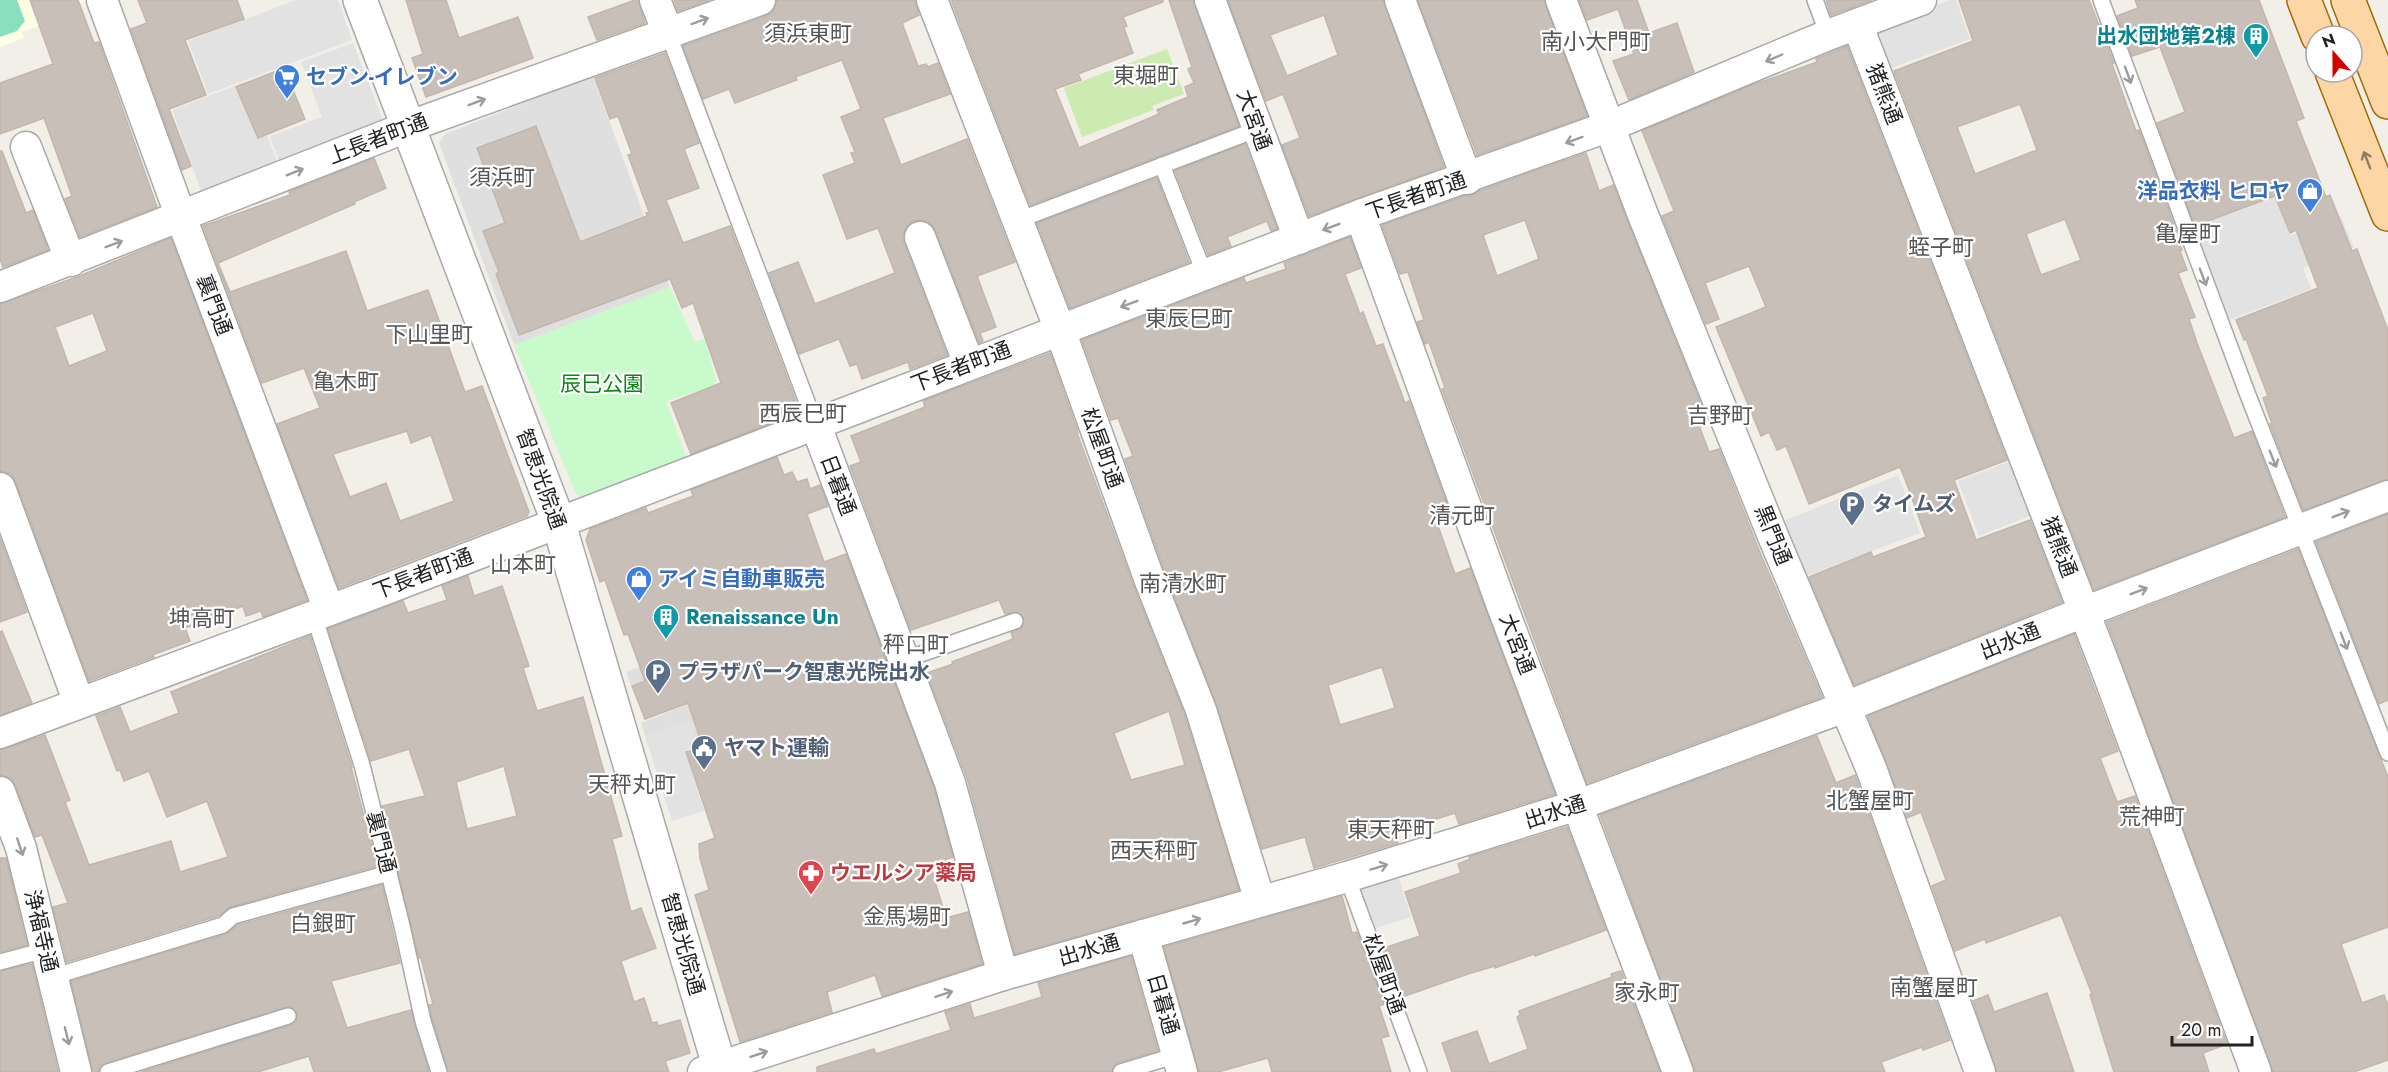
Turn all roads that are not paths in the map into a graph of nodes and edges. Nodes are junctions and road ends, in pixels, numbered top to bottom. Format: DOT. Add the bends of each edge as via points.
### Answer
graph roads {
  1 [pos="102,0"];
  2 [pos="360,0"];
  3 [pos="655,0"];
  4 [pos="760,0"];
  5 [pos="932,0"];
  6 [pos="1210,0"];
  7 [pos="1400,0"];
  8 [pos="1561,0"];
  9 [pos="1815,0"];
  10 [pos="1921,0"];
  11 [pos="2101,0"];
  12 [pos="2304,0"];
  13 [pos="2348,0"];
  14 [pos="1857,24"];
  15 [pos="2313,24"];
  16 [pos="668,33"];
  17 [pos="1828,35"];
  18 [pos="2337,84"];
  19 [pos="2388,102"];
  20 [pos="1610,126"];
  21 [pos="407,127"];
  22 [pos="1258,129"];
  23 [pos="26,147"];
  24 [pos="1162,165"];
  25 [pos="1467,179"];
  26 [pos="2388,214"];
  27 [pos="1360,215"];
  28 [pos="181,218"];
  29 [pos="1016,221"];
  30 [pos="920,237"];
  31 [pos="1299,239"];
  32 [pos="70,261"];
  33 [pos="1205,275"];
  34 [pos="0,287"];
  35 [pos="1060,330"];
  36 [pos="969,364"];
  37 [pos="815,423"];
  38 [pos="0,488"];
  39 [pos="2388,496"];
  40 [pos="558,521"];
  41 [pos="2301,530"];
  42 [pos="2085,612"];
  43 [pos="321,613"];
  44 [pos="1015,621"];
  45 [pos="904,660"];
  46 [pos="79,703"];
  47 [pos="1845,707"];
  48 [pos="0,733"];
  49 [pos="2388,753"];
  50 [pos="0,792"];
  51 [pos="1578,805"];
  52 [pos="389,873"];
  53 [pos="1347,877"];
  54 [pos="1260,901"];
  55 [pos="1143,935"];
  56 [pos="0,962"];
  57 [pos="49,963"];
  58 [pos="1003,975"];
  59 [pos="288,1016"];
  60 [pos="1180,1063"];
  61 [pos="714,1070"];
  62 [pos="76,1072"];
  63 [pos="108,1072"];
  64 [pos="439,1072"];
  65 [pos="1121,1072"];
  66 [pos="1419,1072"];
  67 [pos="1678,1072"];
  68 [pos="1980,1072"];
  69 [pos="2256,1072"];
  1 -- 28 [label="street, 裏門通"];
  2 -- 21 [label="street, 智恵光院通"];
  3 -- 16 [label="street, 日暮通"];
  16 -- 4 [label="street, 上長者町通, one-way"];
  5 -- 29 [label="street, 松屋町通"];
  6 -- 22 [label="street, 大宮通"];
  7 -- 25 [label="street"];
  8 -- 20 [label="street, 黒門通"];
  9 -- 17 [label="lane"];
  10 -- 14 [label="street, 下長者町通"];
  11 -- 41 [label="lane, one-way"];
  12 -- 15 [label="main road"];
  13 -- 19 [label="main road"];
  14 -- 17 [label="street, 下長者町通"];
  14 -- 42 [label="street, 猪熊通"];
  21 -- 16 [label="street, 上長者町通, one-way"];
  16 -- 37 [label="lane, 日暮通"];
  17 -- 20 [label="street, 下長者町通, one-way"];
  26 -- 18 [label="main road, one-way"];
  20 -- 25 [label="street, 下長者町通, one-way"];
  20 -- 47 [label="street, 黒門通"];
  28 -- 21 [label="street, 上長者町通, one-way"];
  21 -- 40 [label="street, 智恵光院通"];
  22 -- 24 [label="lane"];
  22 -- 31 [label="street, 大宮通"];
  23 -- 32 [label="street"];
  24 -- 29 [label="lane"];
  24 -- 33 [label="lane"];
  25 -- 27 [label="street, 下長者町通"];
  27 -- 31 [label="street, 下長者町通, one-way"];
  27 -- 51 [label="street, 大宮通"];
  32 -- 28 [label="street, 上長者町通, one-way"];
  28 -- 43 [label="street, 裏門通"];
  29 -- 35 [label="street, 松屋町通"];
  30 -- 36 [label="street"];
  31 -- 33 [label="street, 下長者町通"];
  32 -- 34 [label="street, 上長者町通"];
  33 -- 35 [label="street, 下長者町通, one-way"];
  35 -- 36 [label="street, 下長者町通"];
  35 -- 54 [label="street, 松屋町通" via="1201,710"];
  36 -- 37 [label="street, 下長者町通"];
  37 -- 40 [label="street, 下長者町通"];
  37 -- 45 [label="street, 日暮通"];
  38 -- 46 [label="street"];
  41 -- 39 [label="street, 出水通, one-way"];
  40 -- 43 [label="street, 下長者町通"];
  40 -- 61 [label="street, 智恵光院通"];
  42 -- 41 [label="street, 出水通, one-way"];
  41 -- 49 [label="lane, one-way"];
  42 -- 47 [label="street, 出水通"];
  42 -- 69 [label="street, 猪熊通"];
  43 -- 46 [label="street, 下長者町通"];
  43 -- 52 [label="lane, 裏門通"];
  44 -- 45 [label="lane"];
  45 -- 58 [label="street, 日暮通" via="950,783"];
  46 -- 48 [label="street, 下長者町通"];
  47 -- 51 [label="street, 出水通"];
  47 -- 68 [label="street, 黒門通"];
  50 -- 57 [label="street, 浄福寺通, one-way" via="21,848"];
  53 -- 51 [label="street, 出水通, one-way"];
  51 -- 67 [label="street, 大宮通"];
  52 -- 57 [label="lane" via="233,916 223,925"];
  52 -- 64 [label="lane, 裏門通" via="423,1021"];
  53 -- 54 [label="street, 出水通"];
  53 -- 66 [label="lane, 松屋町通"];
  55 -- 54 [label="street, 出水通, one-way"];
  55 -- 58 [label="street, 出水通"];
  55 -- 60 [label="street, 日暮通"];
  56 -- 57 [label="lane"];
  57 -- 62 [label="street, 浄福寺通, one-way"];
  61 -- 58 [label="street, 出水通, one-way"];
  59 -- 63 [label="lane"];
  60 -- 65 [label="lane"];
}
